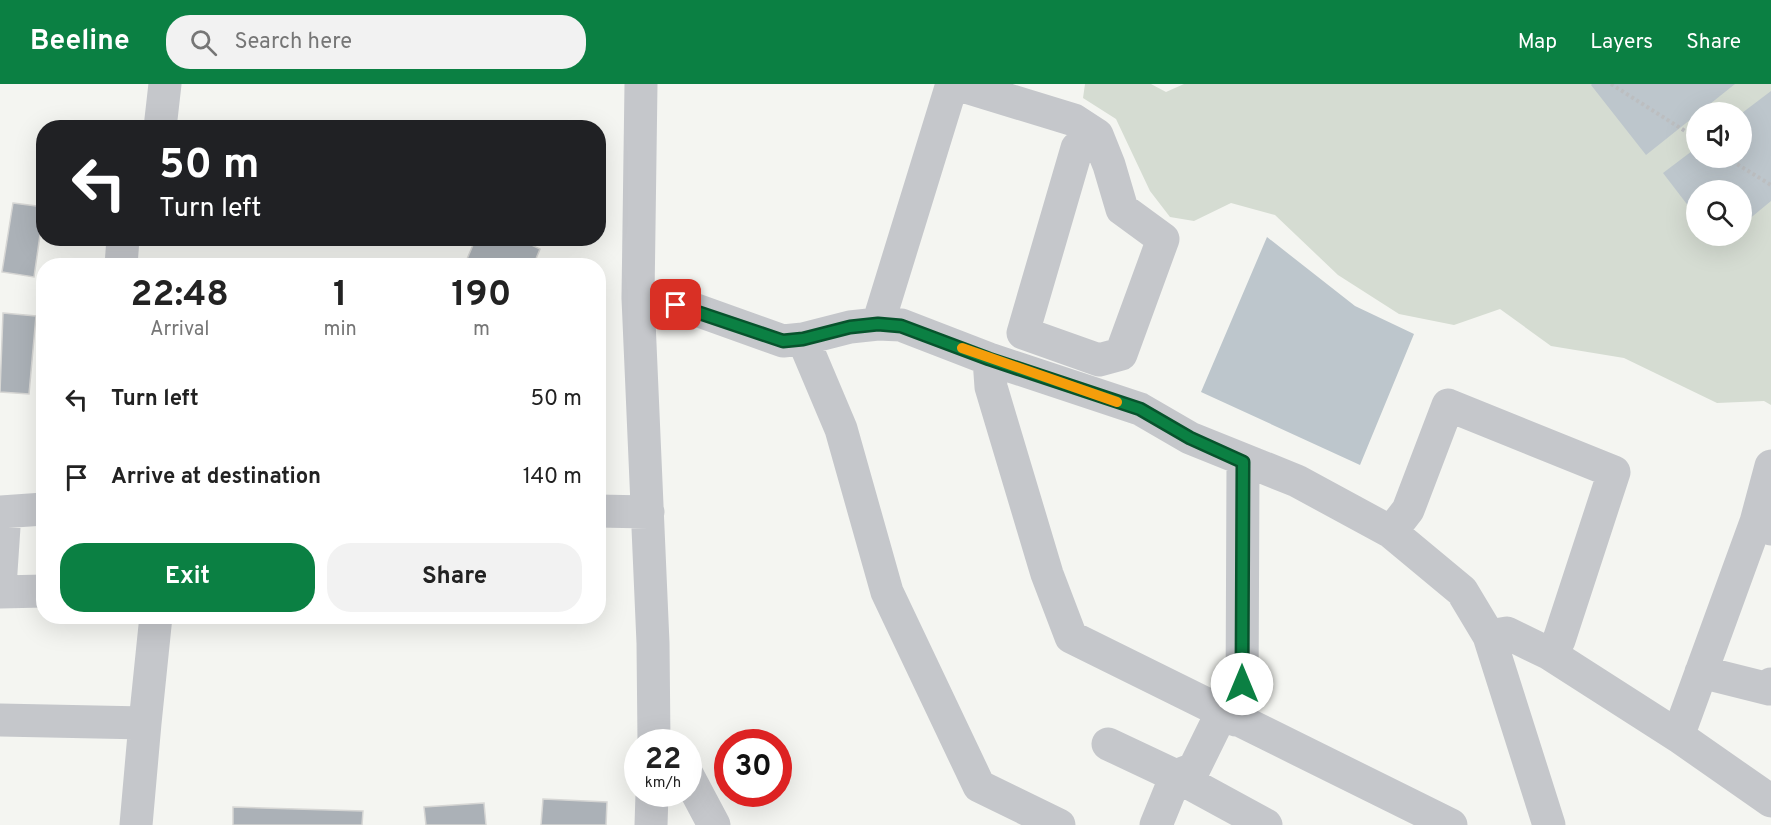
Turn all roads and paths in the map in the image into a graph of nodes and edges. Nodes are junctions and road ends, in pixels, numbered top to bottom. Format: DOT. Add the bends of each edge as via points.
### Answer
graph roads {
  1 [pos="165,84"];
  2 [pos="641,84"];
  3 [pos="954,84"];
  4 [pos="1611,84"];
  5 [pos="1021,93"];
  6 [pos="161,120"];
  7 [pos="1686,132"];
  8 [pos="1097,135"];
  9 [pos="1743,168"];
  10 [pos="1771,185"];
  11 [pos="638,298"];
  12 [pos="878,324"];
  13 [pos="803,339"];
  14 [pos="989,359"];
  15 [pos="1243,462"];
  16 [pos="1771,466"];
  17 [pos="36,509"];
  18 [pos="606,511"];
  19 [pos="2,512"];
  20 [pos="648,512"];
  21 [pos="1763,526"];
  22 [pos="1391,532"];
  23 [pos="0,590"];
  24 [pos="36,591"];
  25 [pos="155,624"];
  26 [pos="1490,636"];
  27 [pos="1550,654"];
  28 [pos="1701,672"];
  29 [pos="1771,684"];
  30 [pos="1229,716"];
  31 [pos="0,720"];
  32 [pos="145,723"];
  33 [pos="654,729"];
  34 [pos="1678,736"];
  35 [pos="1108,744"];
  36 [pos="1176,776"];
  37 [pos="1771,801"];
  38 [pos="702,802"];
  39 [pos="652,807"];
  40 [pos="1401,813"];
  41 [pos="136,825"];
  42 [pos="651,825"];
  43 [pos="714,825"];
  44 [pos="1059,825"];
  45 [pos="1156,825"];
  46 [pos="1266,825"];
  47 [pos="1451,825"];
  48 [pos="1549,825"];
  1 -- 6 [label="street"];
  2 -- 11 [label="street"];
  3 -- 5 [label="street"];
  3 -- 12 [label="street"];
  4 -- 7 [label="path"];
  5 -- 8 [label="street"];
  8 -- 8 [label="street" via="1122,209 1163,239 1122,354 1099,360 1023,333 1077,148"];
  9 -- 10 [label="path"];
  11 -- 13 [label="street" via="688,307 783,341"];
  11 -- 20 [label="street"];
  12 -- 13 [label="street"];
  12 -- 14 [label="street" via="901,326"];
  13 -- 44 [label="street" via="841,429 887,592 979,786"];
  14 -- 15 [label="street" via="1140,409"];
  14 -- 30 [label="street" via="991,387 1047,574 1071,637"];
  15 -- 22 [label="street" via="1297,481"];
  15 -- 30 [label="street" via="1242,706"];
  16 -- 21 [label="street"];
  17 -- 19 [label="street"];
  18 -- 20 [label="street"];
  19 -- 23 [label="street"];
  20 -- 33 [label="street"];
  21 -- 28 [label="street"];
  22 -- 26 [label="street" via="1462,591"];
  22 -- 27 [label="street" via="1408,510 1448,405 1614,472 1559,640"];
  23 -- 24 [label="street"];
  25 -- 32 [label="street"];
  26 -- 27 [label="street" via="1508,633"];
  26 -- 48 [label="street"];
  27 -- 34 [label="street"];
  28 -- 29 [label="street" via="1769,689"];
  28 -- 34 [label="street"];
  30 -- 36 [label="street" via="1194,769"];
  30 -- 40 [label="street"];
  31 -- 32 [label="street"];
  32 -- 41 [label="street"];
  34 -- 37 [label="street"];
  35 -- 36 [label="street"];
  36 -- 45 [label="street"];
  36 -- 46 [label="street"];
  38 -- 43 [label="street"];
  39 -- 42 [label="street"];
  40 -- 47 [label="street"];
}
